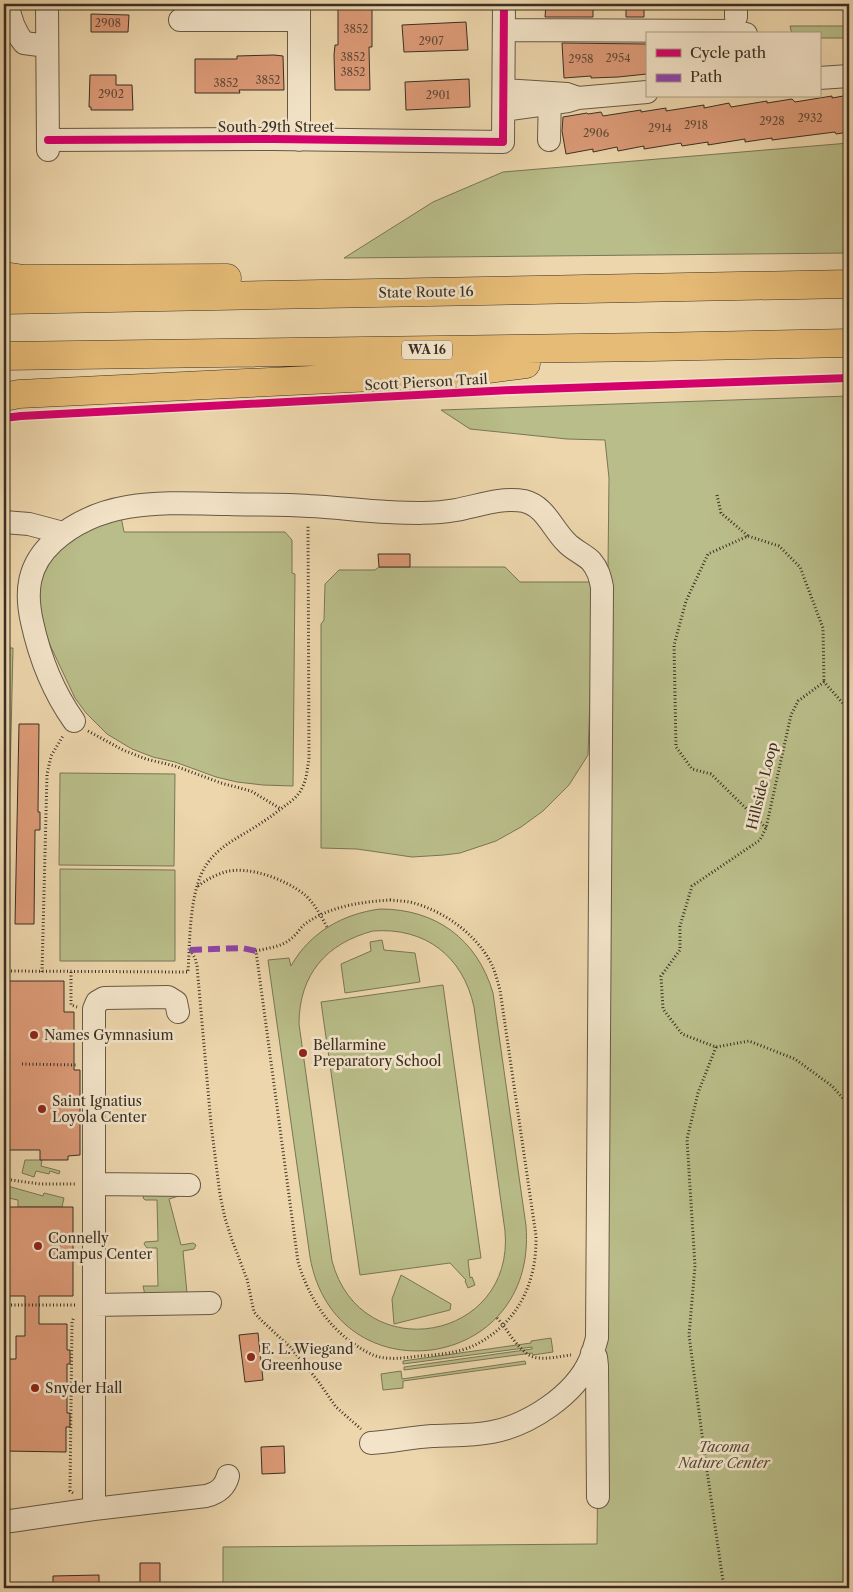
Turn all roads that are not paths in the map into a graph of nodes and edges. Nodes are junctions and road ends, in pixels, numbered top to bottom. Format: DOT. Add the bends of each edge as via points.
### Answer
graph roads {
  1 [pos="8,4"];
  2 [pos="47,4"];
  3 [pos="504,4"];
  4 [pos="299,12"];
  5 [pos="739,18"];
  6 [pos="180,20"];
  7 [pos="504,30"];
  8 [pos="47,46"];
  9 [pos="849,76"];
  10 [pos="820,78"];
  11 [pos="646,92"];
  12 [pos="550,98"];
  13 [pos="504,100"];
  14 [pos="299,140"];
  15 [pos="549,140"];
  16 [pos="4,276"];
  17 [pos="849,284"];
  18 [pos="428,292"];
  19 [pos="4,300"];
  20 [pos="849,343"];
  21 [pos="650,347"];
  22 [pos="4,356"];
  23 [pos="4,397"];
  24 [pos="4,522"];
  25 [pos="62,534"];
  26 [pos="74,721"];
  27 [pos="178,1012"];
  28 [pos="94,1184"];
  29 [pos="189,1184"];
  30 [pos="210,1303"];
  31 [pos="94,1305"];
  32 [pos="592,1353"];
  33 [pos="377,1443"];
  34 [pos="228,1476"];
  35 [pos="598,1497"];
  36 [pos="94,1509"];
  37 [pos="4,1522"];
  1 -- 8 [label="street" via="13,28 24,43"];
  2 -- 8 [label="street"];
  3 -- 7 [label="street"];
  4 -- 6 [label="street"];
  4 -- 14 [label="street"];
  5 -- 7 [label="street" via="731,31"];
  7 -- 13 [label="street"];
  8 -- 14 [label="street, South 29th Street" via="48,145"];
  9 -- 10 [label="street"];
  11 -- 12 [label="street" via="578,98 567,94"];
  12 -- 13 [label="street"];
  12 -- 15 [label="street"];
  13 -- 14 [label="street, South 29th Street" via="504,142"];
  16 -- 18 [label="highway" via="24,279 221,277"];
  17 -- 18 [label="highway, State Route 16"];
  18 -- 19 [label="highway, State Route 16"];
  20 -- 21 [label="highway, WA 16"];
  21 -- 22 [label="highway, WA 16"];
  21 -- 23 [label="highway" via="457,373"];
  24 -- 25 [label="street" via="29,524"];
  25 -- 26 [label="street" via="37,561 28,595 44,666 59,700"];
  25 -- 32 [label="street" via="85,519 138,505 308,506 428,513 509,500 537,508 566,543 590,560 599,572 602,587 597,1338"];
  27 -- 28 [label="street" via="176,1002 168,997 104,998 95,1005"];
  28 -- 29 [label="street"];
  28 -- 31 [label="street"];
  30 -- 31 [label="street"];
  31 -- 36 [label="street"];
  32 -- 33 [label="street" via="569,1390 546,1409 519,1422 475,1434"];
  32 -- 35 [label="street" via="598,1366"];
  34 -- 36 [label="street" via="215,1494"];
  36 -- 37 [label="street"];
}
